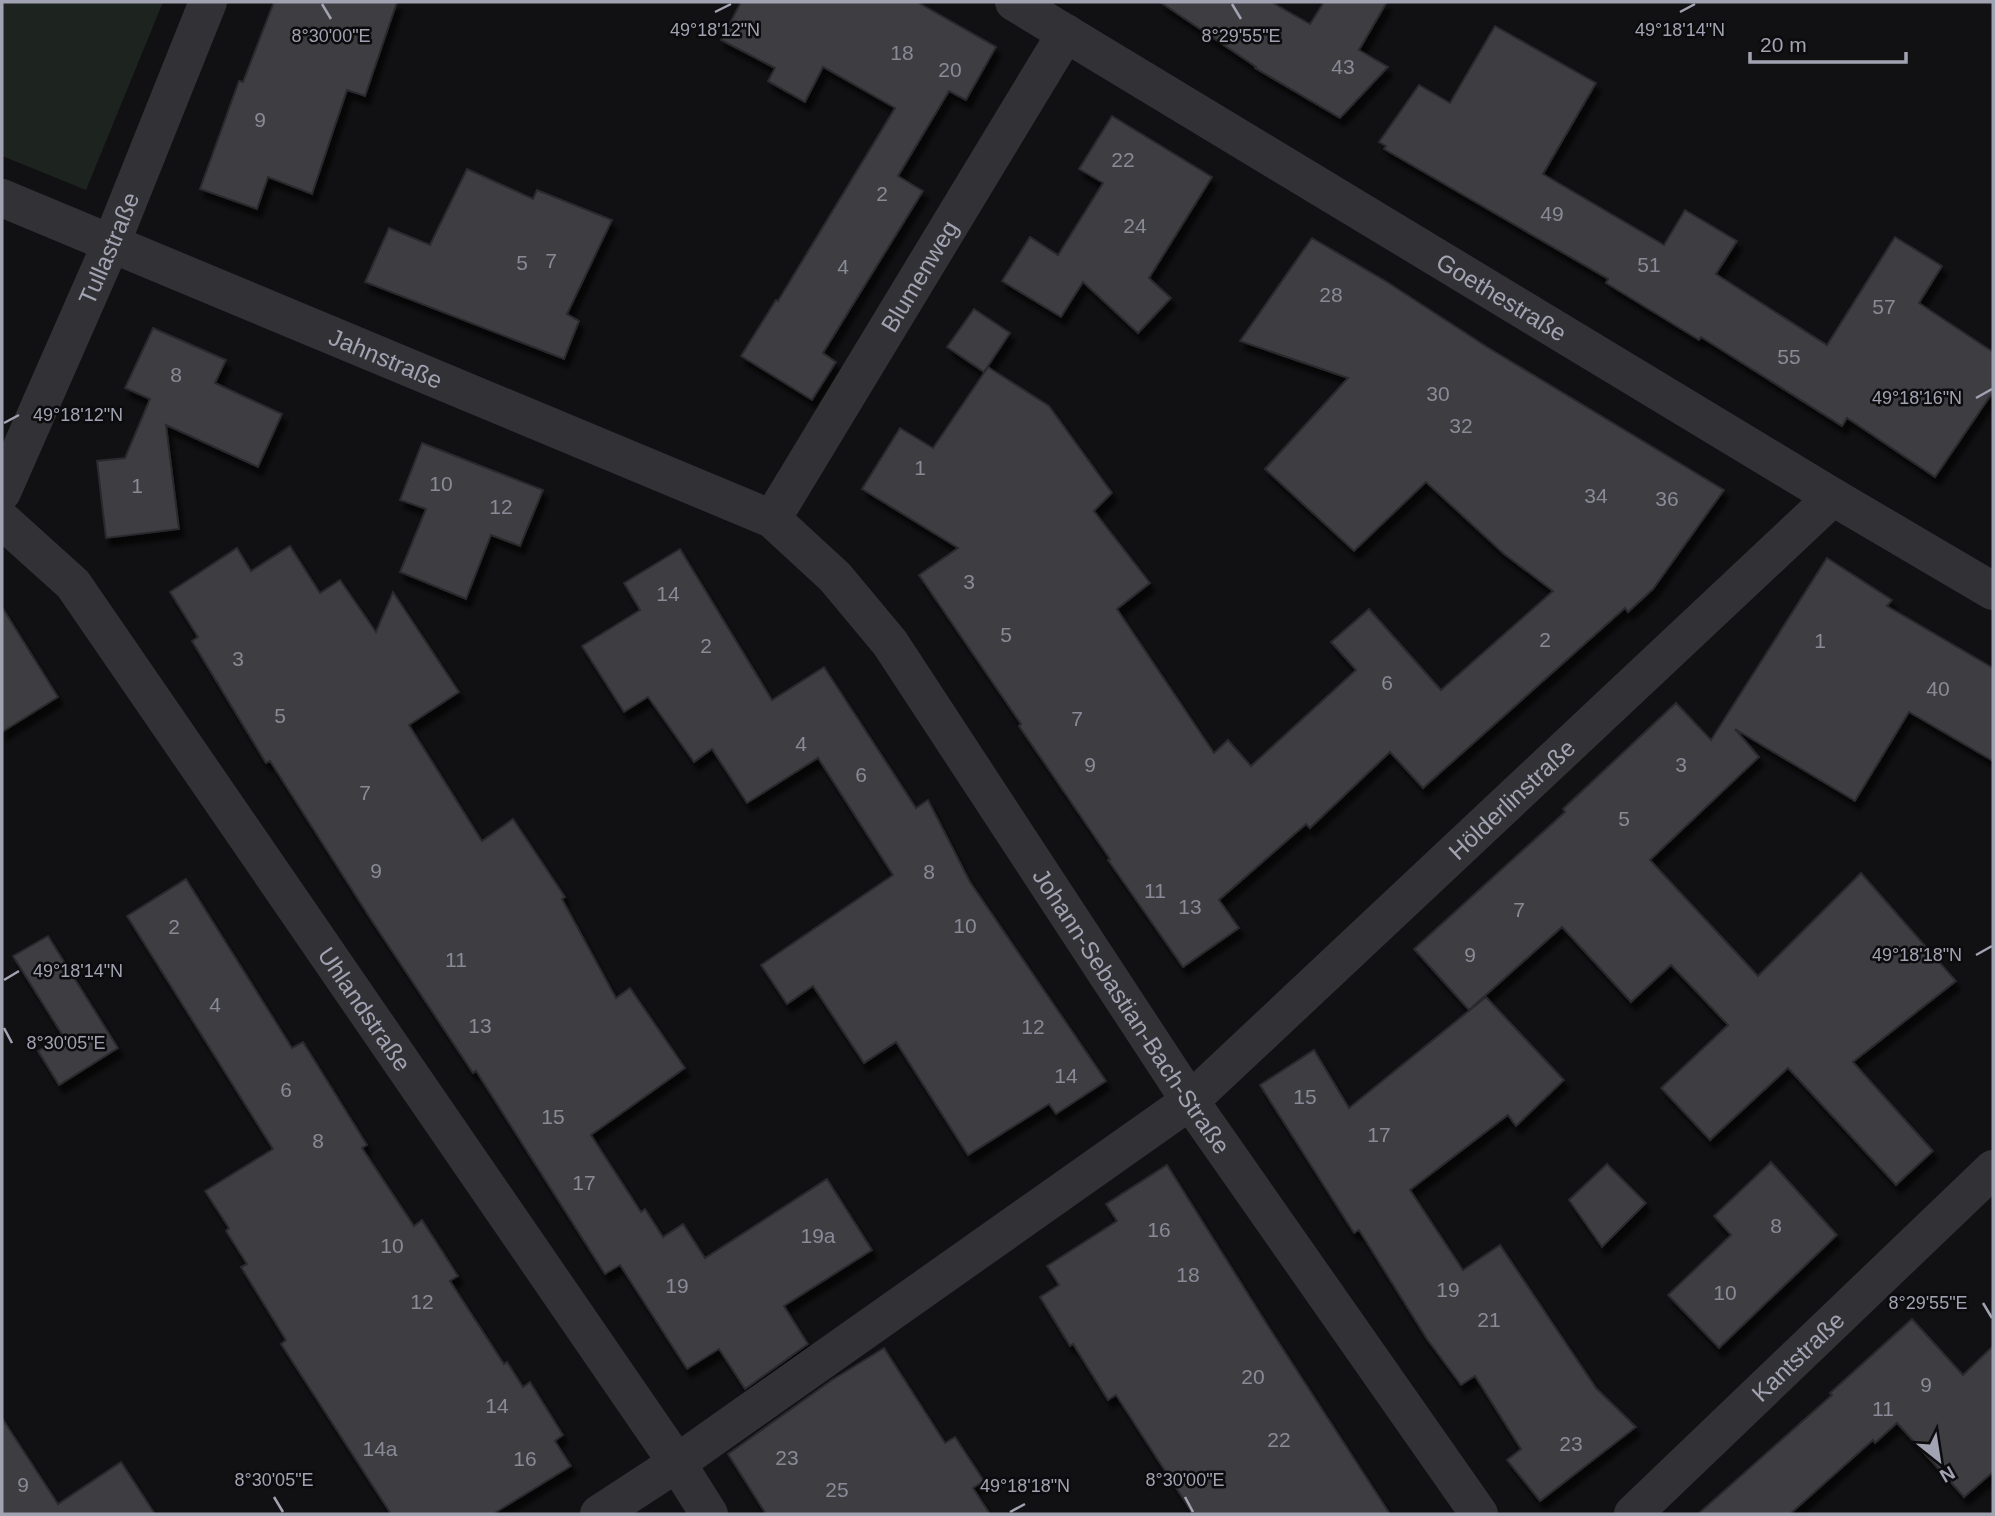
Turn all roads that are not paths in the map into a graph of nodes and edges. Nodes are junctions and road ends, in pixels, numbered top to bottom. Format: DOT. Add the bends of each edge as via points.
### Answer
graph roads {
  1 [pos="208,2"];
  2 [pos="1014,2"];
  3 [pos="1066,33"];
  4 [pos="2,198"];
  5 [pos="111,244"];
  6 [pos="2,492"];
  7 [pos="1833,497"];
  8 [pos="772,519"];
  9 [pos="2,520"];
  10 [pos="1993,591"];
  11 [pos="1190,1101"];
  12 [pos="1993,1169"];
  13 [pos="677,1463"];
  14 [pos="599,1514"];
  15 [pos="709,1514"];
  16 [pos="1479,1514"];
  17 [pos="1633,1514"];
  1 -- 5 [label="street, Tullastraße"];
  2 -- 3 [label="street, Goethestraße"];
  3 -- 7 [label="street, Goethestraße"];
  3 -- 8 [label="street, Blumenweg"];
  4 -- 5 [label="street, Jahnstraße"];
  5 -- 6 [label="street, Tullastraße"];
  5 -- 8 [label="street, Jahnstraße"];
  7 -- 10 [label="street, Goethestraße"];
  7 -- 11 [label="street, Hölderlinstraße"];
  8 -- 11 [label="street, Johann-Sebastian-Bach-Straße" via="835,577 890,643"];
  9 -- 13 [label="street, Uhlandstraße" via="72,584"];
  11 -- 13 [label="street, Hölderlinstraße"];
  11 -- 16 [label="street, Johann-Sebastian-Bach-Straße"];
  12 -- 17 [label="street, Kantstraße"];
  13 -- 14 [label="street, Hölderlinstraße"];
  13 -- 15 [label="street, Uhlandstraße"];
}
